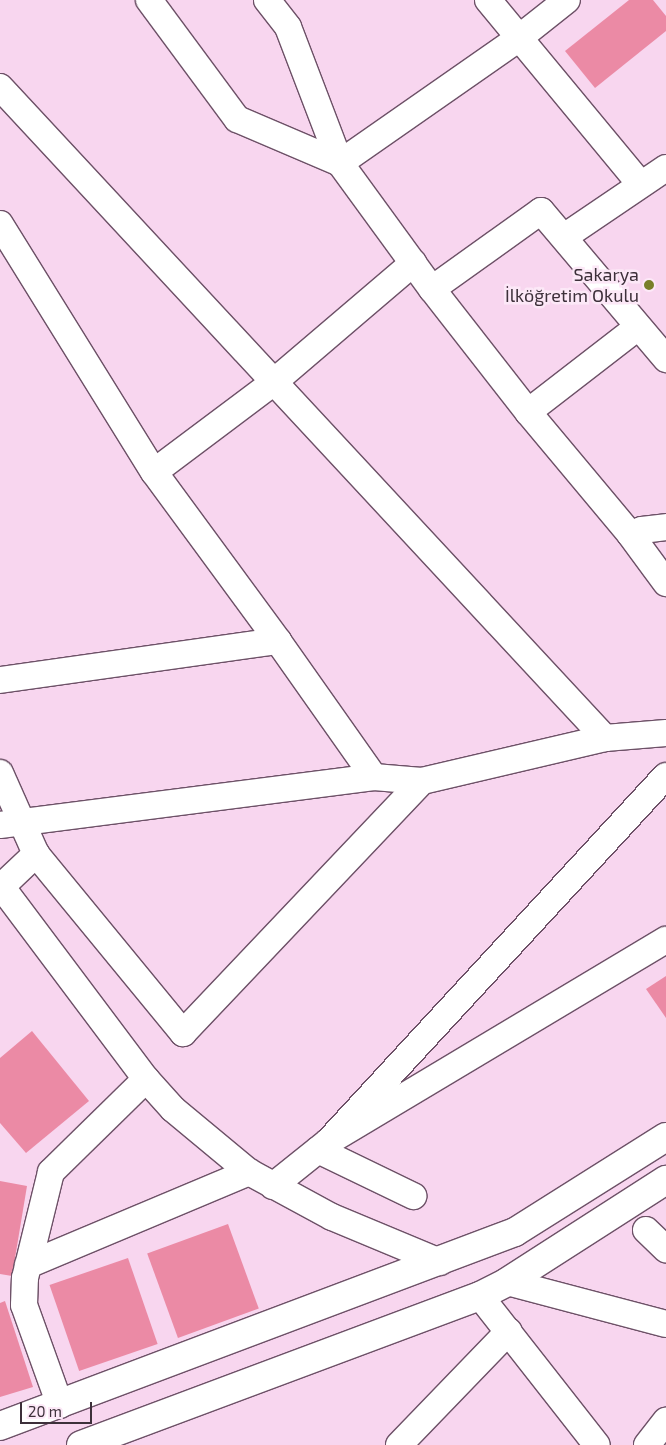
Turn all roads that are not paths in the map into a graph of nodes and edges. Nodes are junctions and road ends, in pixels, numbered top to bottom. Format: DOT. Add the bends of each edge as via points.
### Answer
graph roads {
  1 [pos="149,0"];
  2 [pos="267,0"];
  3 [pos="488,0"];
  4 [pos="567,0"];
  5 [pos="519,38"];
  6 [pos="0,87"];
  7 [pos="340,163"];
  8 [pos="666,168"];
  9 [pos="640,184"];
  10 [pos="0,224"];
  11 [pos="564,237"];
  12 [pos="413,263"];
  13 [pos="432,289"];
  14 [pos="638,327"];
  15 [pos="666,359"];
  16 [pos="275,381"];
  17 [pos="528,412"];
  18 [pos="154,472"];
  19 [pos="666,507"];
  20 [pos="646,530"];
  21 [pos="666,583"];
  22 [pos="278,641"];
  23 [pos="0,680"];
  24 [pos="666,732"];
  25 [pos="604,738"];
  26 [pos="0,773"];
  27 [pos="666,776"];
  28 [pos="374,777"];
  29 [pos="422,781"];
  30 [pos="10,823"];
  31 [pos="36,854"];
  32 [pos="0,887"];
  33 [pos="666,940"];
  34 [pos="146,1079"];
  35 [pos="666,1137"];
  36 [pos="323,1146"];
  37 [pos="249,1172"];
  38 [pos="666,1180"];
  39 [pos="272,1186"];
  40 [pos="413,1196"];
  41 [pos="646,1230"];
  42 [pos="666,1249"];
  43 [pos="440,1262"];
  44 [pos="28,1265"];
  45 [pos="507,1282"];
  46 [pos="480,1296"];
  47 [pos="666,1324"];
  48 [pos="509,1331"];
  49 [pos="60,1406"];
  50 [pos="666,1421"];
  51 [pos="0,1426"];
  52 [pos="81,1445"];
  53 [pos="400,1445"];
  54 [pos="597,1445"];
  55 [pos="648,1445"];
  1 -- 7 [label="street" via="237,119"];
  2 -- 7 [label="street" via="288,27"];
  3 -- 5 [label="street"];
  4 -- 5 [label="street"];
  5 -- 7 [label="street"];
  5 -- 9 [label="street"];
  6 -- 16 [label="street"];
  7 -- 12 [label="street"];
  8 -- 9 [label="street"];
  9 -- 11 [label="street"];
  10 -- 18 [label="street"];
  11 -- 13 [label="street" via="540,211"];
  11 -- 14 [label="street"];
  12 -- 13 [label="street"];
  12 -- 16 [label="street"];
  13 -- 17 [label="street"];
  14 -- 15 [label="street"];
  14 -- 17 [label="street"];
  16 -- 18 [label="street"];
  16 -- 25 [label="street"];
  17 -- 20 [label="street"];
  18 -- 22 [label="street"];
  19 -- 20 [label="street"];
  20 -- 21 [label="street"];
  22 -- 23 [label="street"];
  22 -- 28 [label="street"];
  24 -- 25 [label="street"];
  25 -- 29 [label="street"];
  26 -- 30 [label="street"];
  27 -- 36 [label="street"];
  28 -- 29 [label="street"];
  28 -- 30 [label="street"];
  29 -- 31 [label="street" via="183,1033"];
  30 -- 31 [label="street"];
  31 -- 32 [label="street"];
  32 -- 34 [label="street"];
  33 -- 36 [label="street"];
  34 -- 37 [label="street" via="173,1109"];
  34 -- 44 [label="street" via="51,1172"];
  35 -- 43 [label="main road" via="515,1232"];
  36 -- 39 [label="street"];
  36 -- 40 [label="street"];
  37 -- 39 [label="street"];
  37 -- 44 [label="street"];
  38 -- 45 [label="main road"];
  39 -- 43 [label="street" via="332,1217"];
  41 -- 42 [label="street"];
  43 -- 49 [label="main road"];
  44 -- 49 [label="street" via="24,1306"];
  45 -- 46 [label="main road"];
  45 -- 47 [label="street"];
  46 -- 48 [label="street"];
  46 -- 52 [label="main road"];
  48 -- 53 [label="street"];
  48 -- 54 [label="street"];
  49 -- 51 [label="main road"];
  50 -- 55 [label="street"];
}
